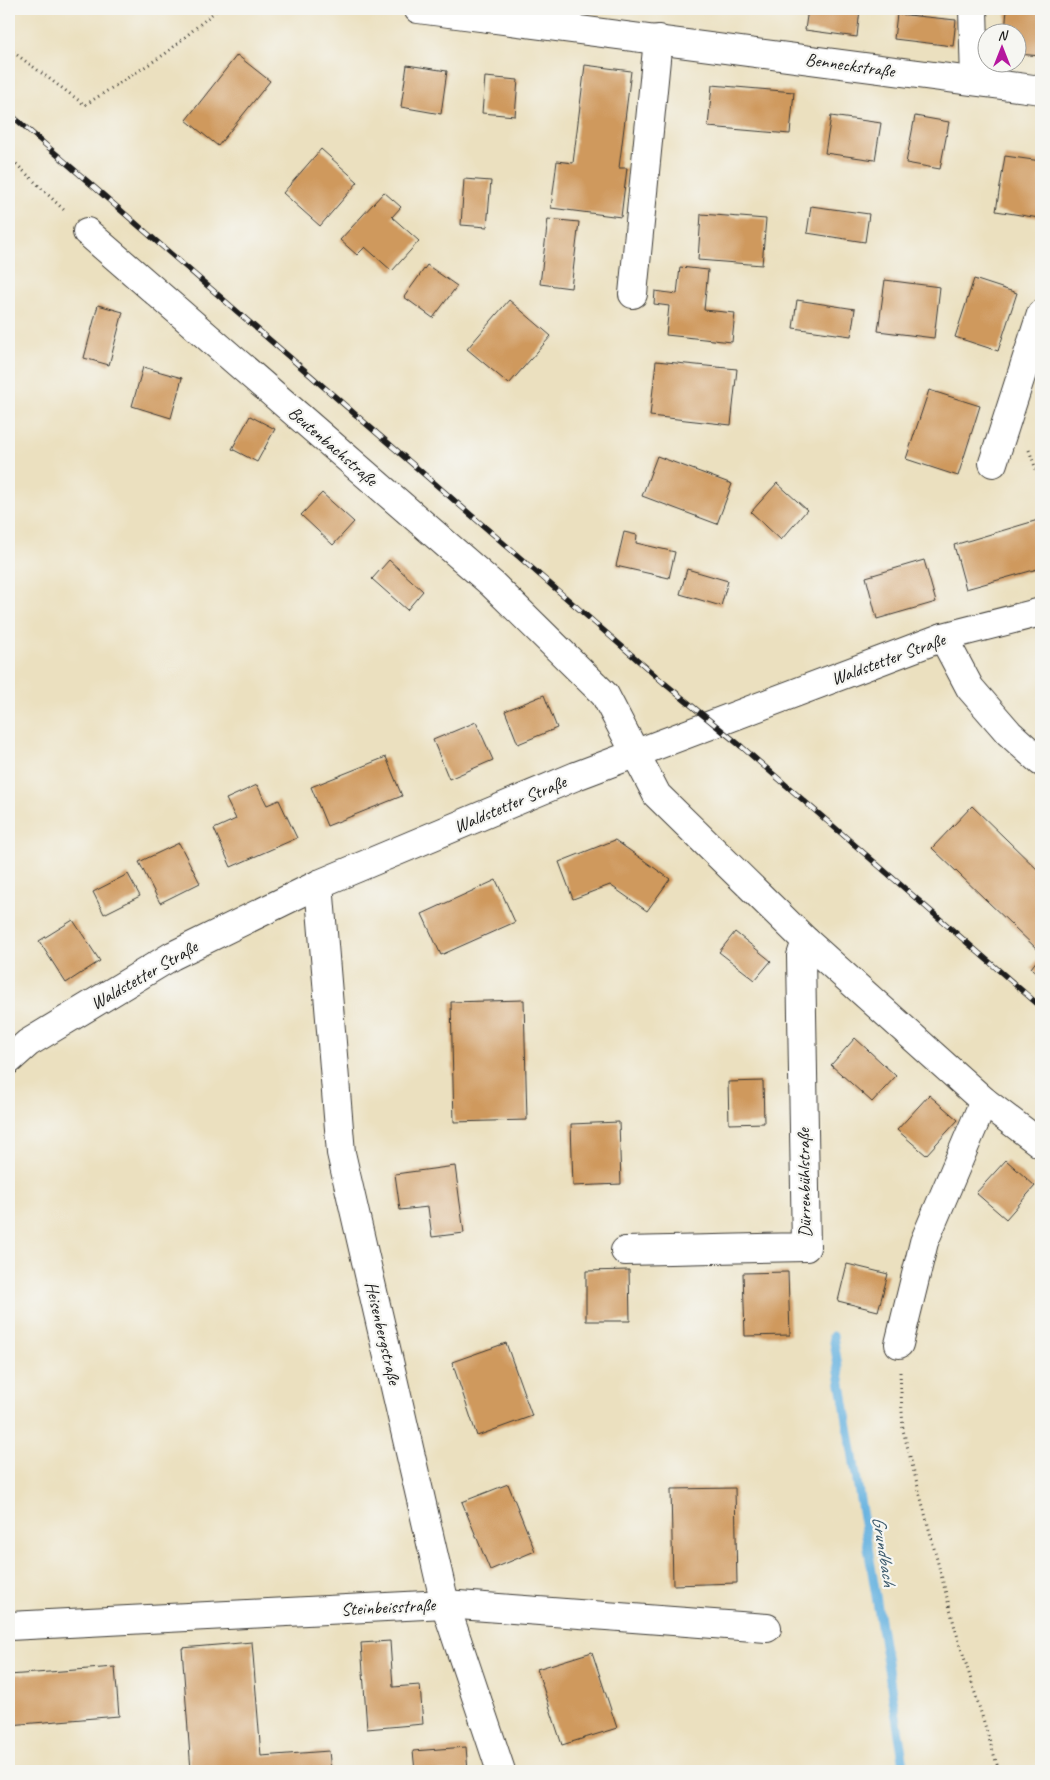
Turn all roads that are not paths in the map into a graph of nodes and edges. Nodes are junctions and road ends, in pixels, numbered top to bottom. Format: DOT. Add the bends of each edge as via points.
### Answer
graph roads {
  1 [pos="418,9"];
  2 [pos="973,9"];
  3 [pos="535,16"];
  4 [pos="658,39"];
  5 [pos="975,82"];
  6 [pos="1041,90"];
  7 [pos="87,232"];
  8 [pos="633,294"];
  9 [pos="1041,317"];
  10 [pos="993,463"];
  11 [pos="1041,612"];
  12 [pos="943,637"];
  13 [pos="636,754"];
  14 [pos="1041,762"];
  15 [pos="319,884"];
  16 [pos="806,941"];
  17 [pos="9,1060"];
  18 [pos="984,1100"];
  19 [pos="1041,1144"];
  20 [pos="625,1251"];
  21 [pos="899,1344"];
  22 [pos="445,1604"];
  23 [pos="9,1626"];
  24 [pos="767,1628"];
  25 [pos="501,1771"];
  1 -- 3 [label="street, Benneckstraße"];
  2 -- 5 [label="street"];
  3 -- 4 [label="street, Benneckstraße"];
  4 -- 5 [label="street, Benneckstraße"];
  4 -- 8 [label="street"];
  5 -- 6 [label="street, Benneckstraße"];
  7 -- 13 [label="street, Beutenbachstraße" via="492,584 605,695"];
  9 -- 10 [label="street"];
  11 -- 12 [label="street, Waldstetter Straße"];
  12 -- 13 [label="street, Waldstetter Straße"];
  12 -- 14 [label="street" via="970,688"];
  13 -- 15 [label="street, Waldstetter Straße"];
  13 -- 16 [label="street" via="657,795"];
  15 -- 17 [label="street, Waldstetter Straße" via="172,956 28,1043"];
  15 -- 22 [label="street, Heisenbergstraße" via="341,1153"];
  16 -- 18 [label="street"];
  16 -- 20 [label="street, Dürrenbühlstraße" via="801,956 806,1247"];
  18 -- 19 [label="street"];
  18 -- 21 [label="street" via="924,1242"];
  22 -- 23 [label="street, Steinbeisstraße"];
  22 -- 24 [label="street, Steinbeisstraße"];
  22 -- 25 [label="street, Heisenbergstraße"];
}
